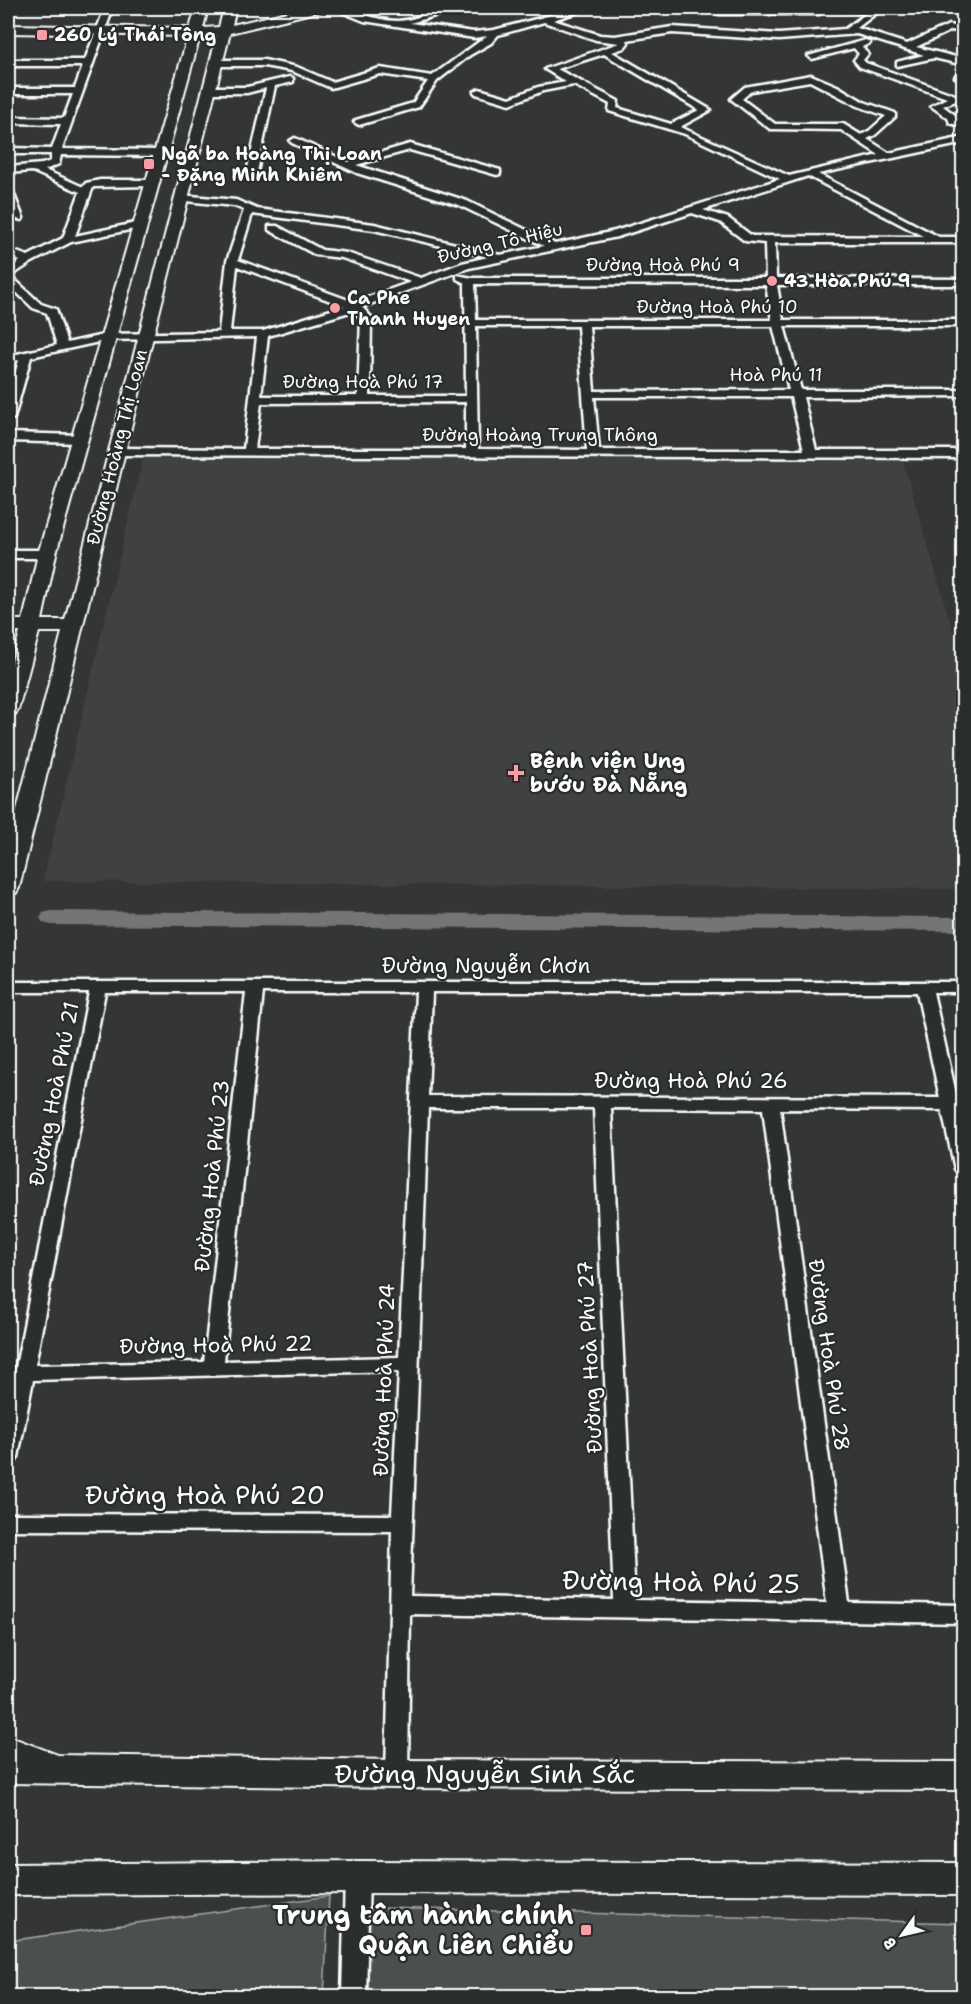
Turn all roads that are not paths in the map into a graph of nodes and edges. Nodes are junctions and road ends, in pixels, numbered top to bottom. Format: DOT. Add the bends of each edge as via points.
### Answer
graph roads {
  1 [pos="109,8"];
  2 [pos="202,8"];
  3 [pos="230,8"];
  4 [pos="281,8"];
  5 [pos="316,8"];
  6 [pos="336,8"];
  7 [pos="453,8"];
  8 [pos="586,8"];
  9 [pos="695,8"];
  10 [pos="846,8"];
  11 [pos="823,9"];
  12 [pos="877,9"];
  13 [pos="543,20"];
  14 [pos="399,24"];
  15 [pos="225,27"];
  16 [pos="196,28"];
  17 [pos="8,29"];
  18 [pos="101,30"];
  19 [pos="849,30"];
  20 [pos="963,31"];
  21 [pos="494,33"];
  22 [pos="824,34"];
  23 [pos="622,39"];
  24 [pos="881,39"];
  25 [pos="856,45"];
  26 [pos="910,46"];
  27 [pos="607,52"];
  28 [pos="934,55"];
  29 [pos="812,56"];
  30 [pos="963,62"];
  31 [pos="8,63"];
  32 [pos="88,63"];
  33 [pos="215,63"];
  34 [pos="900,64"];
  35 [pos="290,80"];
  36 [pos="434,80"];
  37 [pos="573,82"];
  38 [pos="271,84"];
  39 [pos="208,90"];
  40 [pos="8,91"];
  41 [pos="78,91"];
  42 [pos="479,92"];
  43 [pos="963,92"];
  44 [pos="952,96"];
  45 [pos="8,120"];
  46 [pos="67,121"];
  47 [pos="359,122"];
  48 [pos="963,124"];
  49 [pos="673,127"];
  50 [pos="860,139"];
  51 [pos="963,140"];
  52 [pos="295,141"];
  53 [pos="8,151"];
  54 [pos="56,151"];
  55 [pos="160,153"];
  56 [pos="887,156"];
  57 [pos="347,165"];
  58 [pos="33,168"];
  59 [pos="8,170"];
  60 [pos="497,172"];
  61 [pos="809,173"];
  62 [pos="251,177"];
  63 [pos="787,179"];
  64 [pos="152,183"];
  65 [pos="85,191"];
  66 [pos="8,192"];
  67 [pos="180,198"];
  68 [pos="249,209"];
  69 [pos="692,210"];
  70 [pos="18,218"];
  71 [pos="140,225"];
  72 [pos="273,228"];
  73 [pos="916,228"];
  74 [pos="963,231"];
  75 [pos="68,240"];
  76 [pos="770,240"];
  77 [pos="939,240"];
  78 [pos="963,240"];
  79 [pos="556,248"];
  80 [pos="8,252"];
  81 [pos="503,258"];
  82 [pos="28,260"];
  83 [pos="232,261"];
  84 [pos="449,271"];
  85 [pos="8,274"];
  86 [pos="8,279"];
  87 [pos="420,281"];
  88 [pos="470,281"];
  89 [pos="771,282"];
  90 [pos="963,282"];
  91 [pos="354,306"];
  92 [pos="471,323"];
  93 [pos="583,323"];
  94 [pos="778,323"];
  95 [pos="963,323"];
  96 [pos="263,334"];
  97 [pos="224,335"];
  98 [pos="108,337"];
  99 [pos="145,337"];
  100 [pos="63,346"];
  101 [pos="26,354"];
  102 [pos="8,359"];
  103 [pos="796,393"];
  104 [pos="963,393"];
  105 [pos="588,394"];
  106 [pos="364,399"];
  107 [pos="471,399"];
  108 [pos="255,400"];
  109 [pos="8,418"];
  110 [pos="8,437"];
  111 [pos="80,439"];
  112 [pos="116,452"];
  113 [pos="249,453"];
  114 [pos="472,453"];
  115 [pos="593,453"];
  116 [pos="811,453"];
  117 [pos="963,454"];
  118 [pos="8,554"];
  119 [pos="46,554"];
  120 [pos="8,626"];
  121 [pos="31,626"];
  122 [pos="73,626"];
  123 [pos="8,710"];
  124 [pos="8,888"];
  125 [pos="8,987"];
  126 [pos="98,987"];
  127 [pos="924,987"];
  128 [pos="963,987"];
  129 [pos="255,988"];
  130 [pos="424,988"];
  131 [pos="419,1102"];
  132 [pos="602,1103"];
  133 [pos="771,1104"];
  134 [pos="956,1104"];
  135 [pos="963,1169"];
  136 [pos="408,1364"];
  137 [pos="213,1369"];
  138 [pos="24,1373"];
  139 [pos="8,1457"];
  140 [pos="8,1522"];
  141 [pos="402,1523"];
  142 [pos="399,1605"];
  143 [pos="625,1608"];
  144 [pos="839,1612"];
  145 [pos="963,1614"];
  146 [pos="8,1750"];
  147 [pos="8,1769"];
  148 [pos="65,1770"];
  149 [pos="398,1774"];
  150 [pos="963,1776"];
  151 [pos="357,1877"];
  152 [pos="963,1879"];
  153 [pos="15,1883"];
  154 [pos="354,1996"];
  1 -- 18 [label="street"];
  2 -- 16 [label="main road, Đường Hoàng Thị Loan"];
  3 -- 15 [label="main road, Đường Hoàng Thị Loan"];
  4 -- 15 [label="main road" via="262,11"];
  5 -- 15 [label="main road"];
  6 -- 14 [label="street"];
  7 -- 14 [label="street"];
  8 -- 13 [label="street"];
  9 -- 11 [label="street"];
  10 -- 12 [label="street"];
  11 -- 22 [label="street" via="819,30"];
  12 -- 19 [label="street"];
  13 -- 21 [label="street"];
  13 -- 23 [label="street" via="599,38"];
  14 -- 21 [label="street" via="465,34"];
  15 -- 16 [label="main road"];
  15 -- 33 [label="main road, Đường Hoàng Thị Loan"];
  16 -- 18 [label="main road"];
  16 -- 55 [label="main road, Đường Hoàng Thị Loan"];
  17 -- 18 [label="main road"];
  18 -- 32 [label="street"];
  19 -- 22 [label="street"];
  19 -- 24 [label="street"];
  20 -- 26 [label="street" via="952,27"];
  21 -- 36 [label="street"];
  22 -- 23 [label="street" via="752,40 672,30"];
  23 -- 27 [label="street" via="624,45"];
  24 -- 25 [label="street"];
  24 -- 26 [label="street"];
  25 -- 29 [label="street"];
  25 -- 44 [label="street" via="864,54 858,60 863,65"];
  26 -- 28 [label="street"];
  27 -- 37 [label="street" via="549,69"];
  27 -- 49 [label="street" via="706,110"];
  28 -- 30 [label="street"];
  28 -- 34 [label="street"];
  31 -- 32 [label="street"];
  32 -- 41 [label="street"];
  33 -- 36 [label="street" via="264,63 331,85 380,71"];
  33 -- 39 [label="main road, Đường Hoàng Thị Loan"];
  35 -- 38 [label="street"];
  36 -- 47 [label="street" via="416,105"];
  37 -- 42 [label="street" via="541,89 523,101"];
  37 -- 49 [label="street" via="615,103 612,109"];
  38 -- 39 [label="street" via="247,90"];
  38 -- 62 [label="street"];
  39 -- 67 [label="main road, Đường Hoàng Thị Loan"];
  40 -- 41 [label="street"];
  41 -- 46 [label="street"];
  43 -- 44 [label="street"];
  44 -- 48 [label="street" via="954,99 936,106 953,121"];
  45 -- 46 [label="street"];
  46 -- 54 [label="street"];
  49 -- 63 [label="street"];
  50 -- 50 [label="street" via="843,127 773,127 736,99 748,89 814,79 861,104 892,115"];
  50 -- 56 [label="street"];
  51 -- 56 [label="street, Đường Tô Hiệu"];
  52 -- 57 [label="street"];
  53 -- 54 [label="street"];
  54 -- 55 [label="street"];
  54 -- 58 [label="street" via="56,162"];
  55 -- 64 [label="main road, Đường Hoàng Thị Loan"];
  56 -- 61 [label="street, Đường Tô Hiệu"];
  57 -- 60 [label="street" via="410,147"];
  57 -- 79 [label="street" via="463,203"];
  58 -- 59 [label="street"];
  58 -- 65 [label="street"];
  61 -- 63 [label="street, Đường Tô Hiệu"];
  61 -- 73 [label="street"];
  63 -- 69 [label="street, Đường Tô Hiệu"];
  64 -- 65 [label="street" via="100,183 89,185"];
  64 -- 71 [label="main road, Đường Hoàng Thị Loan"];
  65 -- 75 [label="street"];
  66 -- 70 [label="street"];
  67 -- 68 [label="street" via="236,202"];
  67 -- 99 [label="main road, Đường Hoàng Thị Loan"];
  68 -- 81 [label="street" via="374,227"];
  68 -- 83 [label="street"];
  69 -- 76 [label="street" via="724,220 749,239"];
  69 -- 79 [label="street, Đường Tô Hiệu"];
  71 -- 75 [label="street"];
  71 -- 98 [label="main road, Đường Hoàng Thị Loan"];
  72 -- 87 [label="street" via="320,253 344,255"];
  73 -- 74 [label="street"];
  73 -- 77 [label="street"];
  75 -- 82 [label="street"];
  76 -- 77 [label="street"];
  76 -- 89 [label="street"];
  77 -- 78 [label="street"];
  79 -- 81 [label="street, Đường Tô Hiệu"];
  80 -- 82 [label="street"];
  81 -- 84 [label="street, Đường Tô Hiệu"];
  82 -- 85 [label="street"];
  83 -- 91 [label="street"];
  83 -- 97 [label="street"];
  84 -- 87 [label="street, Đường Tô Hiệu"];
  84 -- 88 [label="street"];
  86 -- 100 [label="street" via="37,306 52,311"];
  87 -- 91 [label="street, Đường Tô Hiệu"];
  88 -- 89 [label="street, Đường Hoà Phú 9"];
  88 -- 92 [label="street"];
  89 -- 90 [label="street, Đường Hoà Phú 9"];
  89 -- 94 [label="street"];
  91 -- 96 [label="street, Đường Tô Hiệu"];
  91 -- 106 [label="street" via="366,317"];
  92 -- 93 [label="street, Đường Hoà Phú 10"];
  92 -- 107 [label="street"];
  93 -- 94 [label="street, Đường Hoà Phú 10"];
  93 -- 105 [label="street"];
  94 -- 95 [label="street, Đường Hoà Phú 10"];
  94 -- 103 [label="street"];
  96 -- 97 [label="street, Đường Tô Hiệu"];
  96 -- 108 [label="street"];
  97 -- 99 [label="street, Đường Tô Hiệu"];
  98 -- 99 [label="street, Đường Tô Hiệu"];
  98 -- 100 [label="street, Đường Tô Hiệu"];
  98 -- 111 [label="main road, Đường Hoàng Thị Loan"];
  99 -- 112 [label="main road, Đường Hoàng Thị Loan"];
  100 -- 101 [label="street, Đường Tô Hiệu"];
  101 -- 102 [label="street, Đường Tô Hiệu"];
  101 -- 109 [label="street"];
  103 -- 104 [label="street, Hoà Phú 11"];
  103 -- 105 [label="street, Hoà Phú 11"];
  103 -- 116 [label="street"];
  105 -- 115 [label="street"];
  106 -- 107 [label="street, Đường Hoà Phú 17"];
  106 -- 108 [label="street, Đường Hoà Phú 17"];
  107 -- 114 [label="street"];
  108 -- 113 [label="street"];
  110 -- 111 [label="street"];
  111 -- 119 [label="main road, Đường Hoàng Thị Loan"];
  112 -- 113 [label="street, Đường Hoàng Trung Thông"];
  112 -- 122 [label="main road, Đường Hoàng Thị Loan"];
  113 -- 114 [label="street, Đường Hoàng Trung Thông"];
  114 -- 115 [label="street, Đường Hoàng Trung Thông"];
  115 -- 116 [label="street, Đường Hoàng Trung Thông"];
  116 -- 117 [label="street, Đường Hoàng Trung Thông"];
  118 -- 119 [label="street"];
  119 -- 121 [label="main road, Đường Hoàng Thị Loan"];
  120 -- 121 [label="main road"];
  121 -- 122 [label="main road"];
  121 -- 123 [label="main road, Đường Hoàng Thị Loan"];
  122 -- 124 [label="main road, Đường Hoàng Thị Loan"];
  125 -- 126 [label="street, Đường Nguyễn Chơn"];
  126 -- 129 [label="street, Đường Nguyễn Chơn"];
  126 -- 138 [label="street, Đường Hoà Phú 21"];
  127 -- 128 [label="street, Đường Nguyễn Chơn"];
  127 -- 130 [label="street, Đường Nguyễn Chơn"];
  127 -- 134 [label="street"];
  129 -- 130 [label="street, Đường Nguyễn Chơn"];
  129 -- 137 [label="street, Đường Hoà Phú 23"];
  130 -- 131 [label="street, Đường Hoà Phú 24"];
  131 -- 132 [label="street, Đường Hoà Phú 26"];
  131 -- 136 [label="street, Đường Hoà Phú 24"];
  132 -- 133 [label="street, Đường Hoà Phú 26"];
  132 -- 143 [label="street, Đường Hoà Phú 27"];
  133 -- 134 [label="street, Đường Hoà Phú 26"];
  133 -- 144 [label="street, Đường Hoà Phú 28"];
  134 -- 135 [label="street"];
  136 -- 137 [label="street, Đường Hoà Phú 22"];
  136 -- 141 [label="street, Đường Hoà Phú 24"];
  137 -- 138 [label="street, Đường Hoà Phú 22"];
  138 -- 139 [label="street, Đường Hoà Phú 21"];
  140 -- 141 [label="street, Đường Hoà Phú 20"];
  141 -- 142 [label="street, Đường Hoà Phú 24"];
  142 -- 143 [label="street, Đường Hoà Phú 25"];
  142 -- 149 [label="street, Đường Hoà Phú 24"];
  143 -- 144 [label="street, Đường Hoà Phú 25"];
  144 -- 145 [label="street, Đường Hoà Phú 25"];
  146 -- 148 [label="main road"];
  147 -- 148 [label="main road, Đường Nguyễn Sinh Sắc"];
  148 -- 149 [label="main road, Đường Nguyễn Sinh Sắc"];
  149 -- 150 [label="main road, Đường Nguyễn Sinh Sắc"];
  151 -- 152 [label="main road"];
  151 -- 153 [label="main road"];
  151 -- 154 [label="street"];
}
